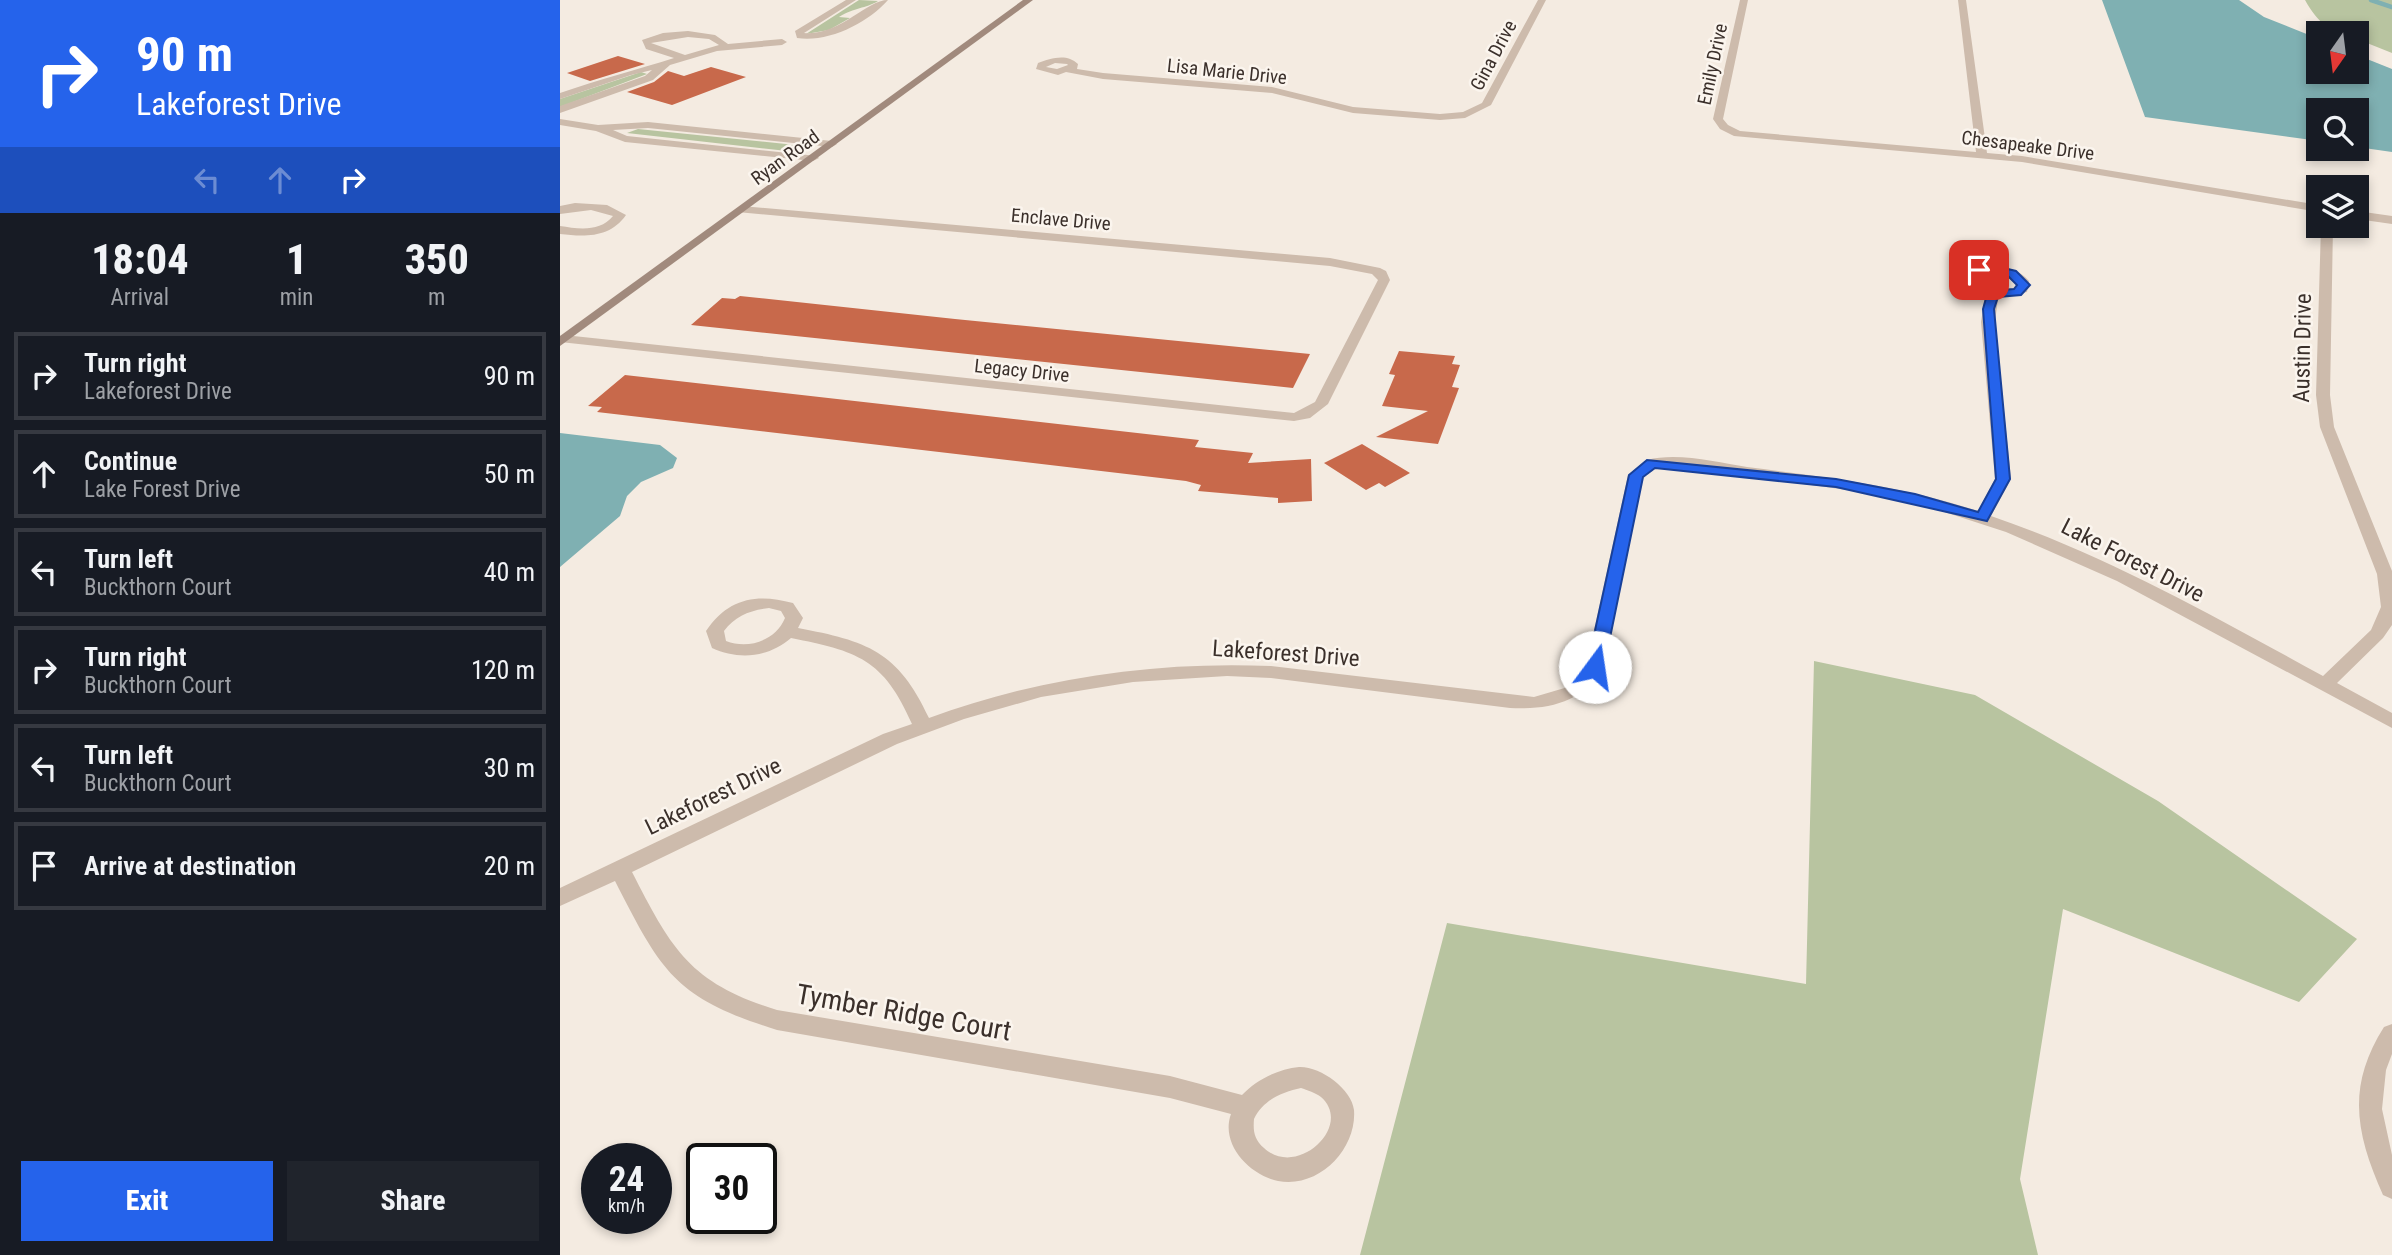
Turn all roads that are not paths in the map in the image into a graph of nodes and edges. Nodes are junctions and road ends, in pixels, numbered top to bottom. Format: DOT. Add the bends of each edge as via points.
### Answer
graph roads {
  1 [pos="852,0"];
  2 [pos="884,0"];
  3 [pos="1029,0"];
  4 [pos="1542,0"];
  5 [pos="1744,0"];
  6 [pos="1962,0"];
  7 [pos="798,33"];
  8 [pos="815,37"];
  9 [pos="782,43"];
  10 [pos="726,47"];
  11 [pos="682,57"];
  12 [pos="665,65"];
  13 [pos="1069,70"];
  14 [pos="560,96"];
  15 [pos="560,110"];
  16 [pos="1465,116"];
  17 [pos="560,122"];
  18 [pos="598,128"];
  19 [pos="1730,131"];
  20 [pos="832,144"];
  21 [pos="1982,156"];
  22 [pos="813,159"];
  23 [pos="2306,207"];
  24 [pos="560,210"];
  25 [pos="741,210"];
  26 [pos="2369,217"];
  27 [pos="2392,220"];
  28 [pos="560,230"];
  29 [pos="2327,238"];
  30 [pos="1376,271"];
  31 [pos="1993,293"];
  32 [pos="562,340"];
  33 [pos="1836,483"];
  34 [pos="1982,518"];
  35 [pos="787,632"];
  36 [pos="2325,685"];
  37 [pos="2392,721"];
  38 [pos="923,726"];
  39 [pos="620,869"];
  40 [pos="560,898"];
  41 [pos="2392,1034"];
  42 [pos="1246,1107"];
  43 [pos="2392,1187"];
  1 -- 7 [label="street"];
  2 -- 8 [label="street" via="841,28"];
  3 -- 20 [label="main road, Ryan Road"];
  4 -- 16 [label="street, Gina Drive" via="1486,105"];
  5 -- 19 [label="street, Emily Drive" via="1718,118"];
  6 -- 21 [label="street"];
  7 -- 8 [label="street"];
  7 -- 9 [label="street"];
  8 -- 9 [label="street"];
  9 -- 10 [label="street"];
  10 -- 11 [label="street"];
  10 -- 11 [label="street" via="717,40 683,33 645,42"];
  11 -- 12 [label="street"];
  12 -- 14 [label="street"];
  12 -- 15 [label="street" via="649,78"];
  13 -- 16 [label="street, Lisa Marie Drive" via="1272,90 1353,110"];
  17 -- 18 [label="street"];
  18 -- 20 [label="street" via="648,125"];
  18 -- 22 [label="street" via="625,139"];
  19 -- 21 [label="street, Chesapeake Drive" via="1758,138"];
  20 -- 22 [label="main road, Ryan Road"];
  21 -- 23 [label="street, Chesapeake Drive"];
  22 -- 25 [label="main road, Ryan Road"];
  24 -- 28 [label="street" via="584,206 611,209 620,215 612,225 595,231"];
  25 -- 30 [label="street, Enclave Drive" via="1331,262"];
  25 -- 32 [label="main road, Ryan Road"];
  26 -- 27 [label="street"];
  29 -- 36 [label="street, Austin Drive" via="2323,395 2327,427 2385,574 2390,607 2377,634"];
  30 -- 32 [label="street, Legacy Drive" via="1384,280 1321,404 1294,417"];
  31 -- 34 [label="street" via="1988,322 2003,479"];
  33 -- 34 [label="street, Lake Forest Drive" via="1915,498"];
  33 -- 38 [label="street, Lakeforest Drive" via="1667,463 1642,467 1636,475 1595,667 1574,691 1557,698 1510,702 1271,672 1177,672 1041,691"];
  34 -- 36 [label="street, Lake Forest Drive" via="2104,568"];
  35 -- 38 [label="street" via="852,647 874,658 901,682"];
  36 -- 37 [label="street, Lake Forest Drive"];
  38 -- 39 [label="street, Lakeforest Drive"];
  39 -- 40 [label="street, Lakeforest Drive"];
  39 -- 42 [label="street, Tymber Ridge Court" via="664,954 684,977 740,1010 1170,1087"];
  41 -- 43 [label="street" via="2371,1073 2368,1102 2374,1139"];
  42 -- 42 [label="street" via="1242,1138 1249,1151 1275,1168 1310,1166 1336,1144 1343,1129 1340,1100 1317,1080 1285,1078 1256,1094"];
}
